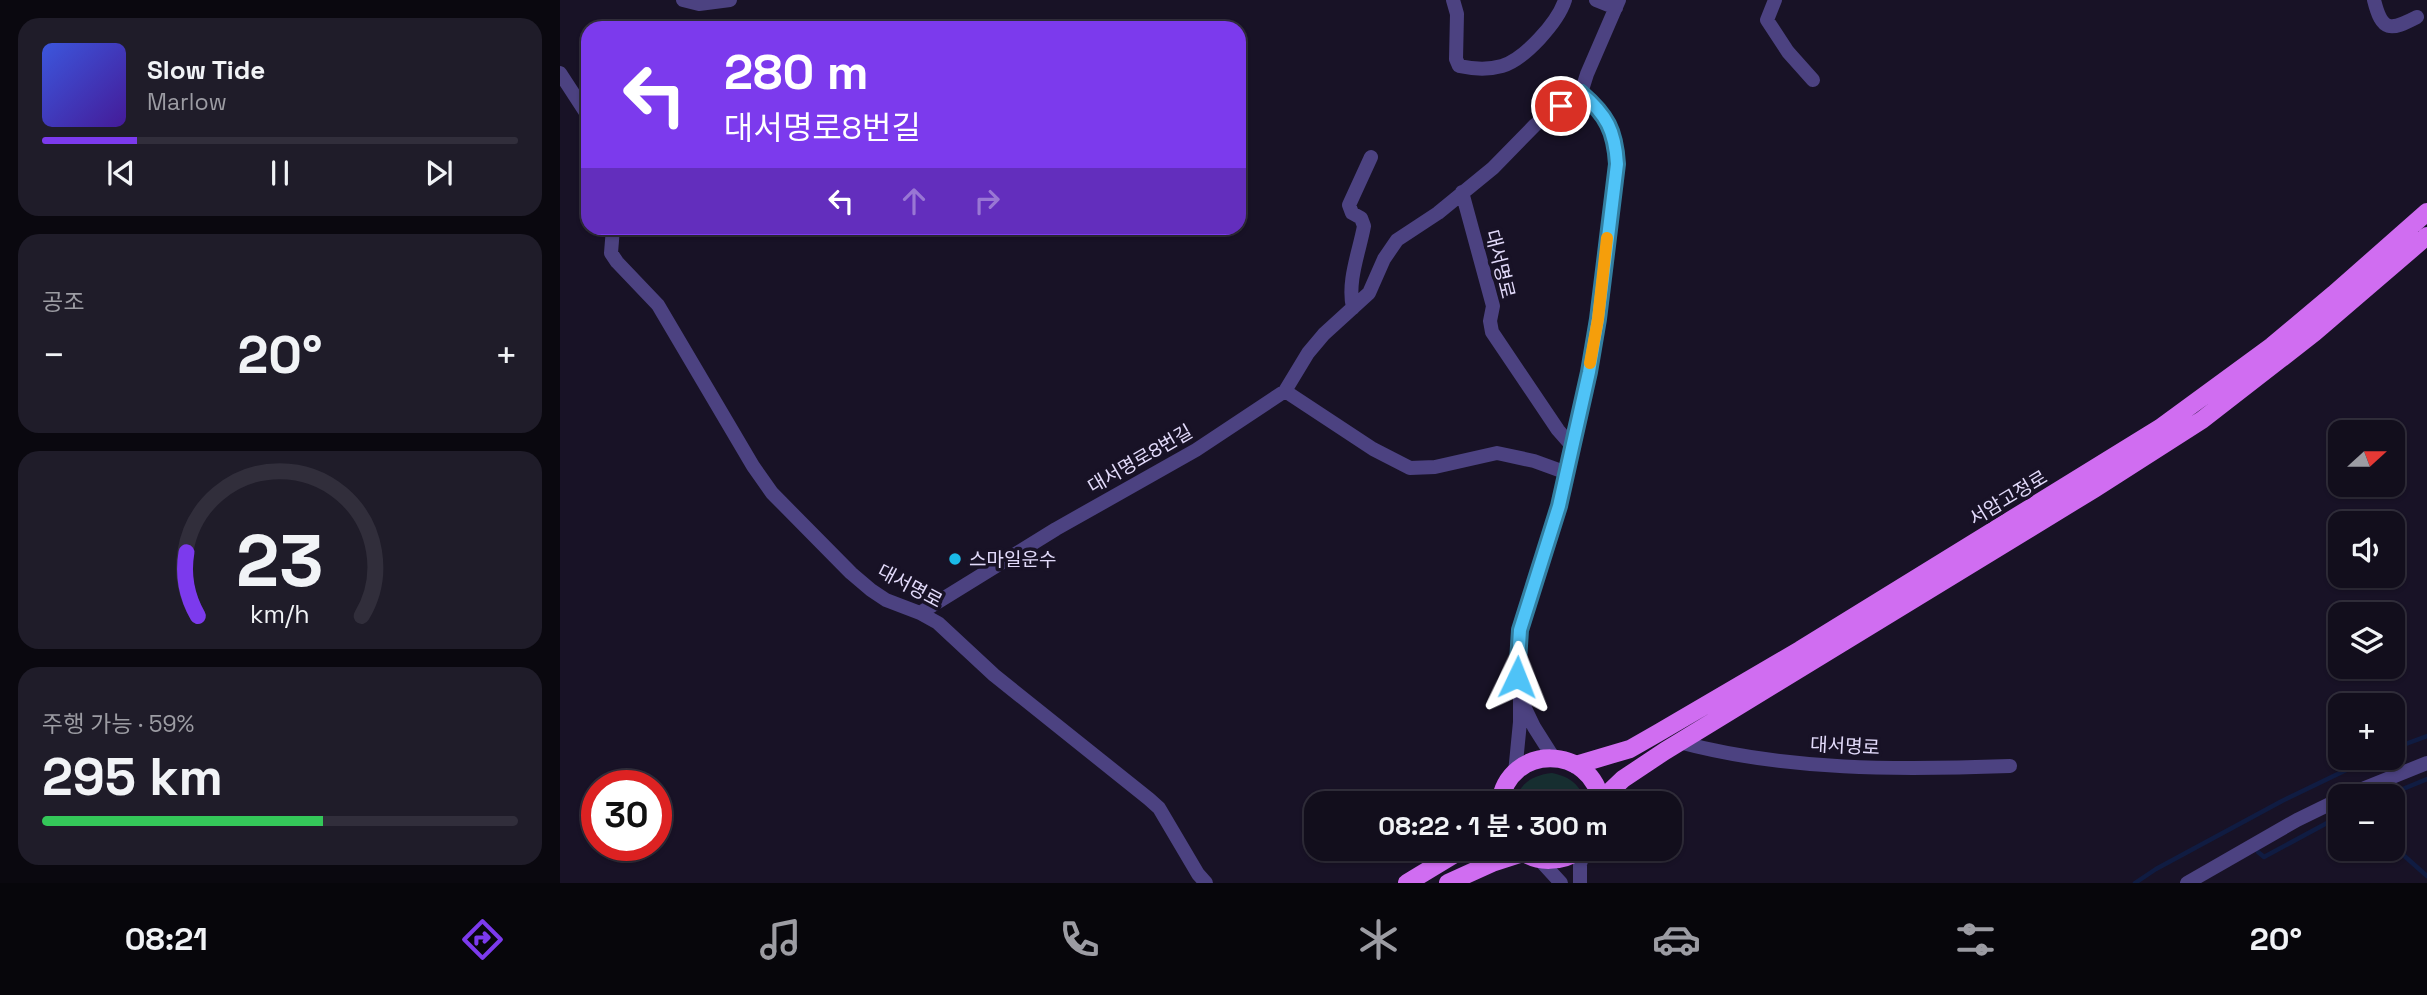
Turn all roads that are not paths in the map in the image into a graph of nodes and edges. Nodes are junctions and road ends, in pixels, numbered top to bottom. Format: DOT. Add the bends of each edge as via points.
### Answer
graph roads {
  1 [pos="683,0"];
  2 [pos="730,0"];
  3 [pos="1453,0"];
  4 [pos="1565,0"];
  5 [pos="1596,0"];
  6 [pos="1775,0"];
  7 [pos="2374,0"];
  8 [pos="1618,4"];
  9 [pos="2417,17"];
  10 [pos="560,73"];
  11 [pos="1813,80"];
  12 [pos="1581,93"];
  13 [pos="581,105"];
  14 [pos="1371,157"];
  15 [pos="1462,192"];
  16 [pos="2427,212"];
  17 [pos="612,235"];
  18 [pos="2427,236"];
  19 [pos="1353,309"];
  20 [pos="1284,391"];
  21 [pos="1572,446"];
  22 [pos="1567,473"];
  23 [pos="920,613"];
  24 [pos="1520,698"];
  25 [pos="1679,742"];
  26 [pos="1553,757"];
  27 [pos="2427,763"];
  28 [pos="1576,765"];
  29 [pos="2010,766"];
  30 [pos="1515,773"];
  31 [pos="2375,784"];
  32 [pos="1502,791"];
  33 [pos="1597,791"];
  34 [pos="1612,791"];
  35 [pos="2328,805"];
  36 [pos="1443,861"];
  37 [pos="1500,861"];
  38 [pos="1535,861"];
  39 [pos="1581,861"];
  40 [pos="1206,883"];
  41 [pos="1407,883"];
  42 [pos="1448,883"];
  43 [pos="1561,883"];
  44 [pos="1580,883"];
  45 [pos="2187,883"];
  1 -- 2 [label="street" via="699,4"];
  3 -- 4 [label="street" via="1459,66 1486,69 1518,58 1553,23"];
  5 -- 8 [label="street"];
  6 -- 11 [label="street" via="1767,20"];
  7 -- 9 [label="street" via="2379,18 2389,28"];
  8 -- 12 [label="street"];
  10 -- 13 [label="street"];
  12 -- 15 [label="street, 대서명로8번길" via="1535,125 1493,169"];
  12 -- 21 [label="street" via="1611,130 1617,164 1598,319"];
  14 -- 19 [label="street" via="1349,205 1364,226 1351,283"];
  15 -- 19 [label="street, 대서명로8번길" via="1397,240 1370,293"];
  15 -- 21 [label="street, 대서명로" via="1493,306 1492,332"];
  16 -- 28 [label="main road, 서암고정로" via="2282,337 2160,428 1658,733 1630,749"];
  17 -- 23 [label="street, 대서명로" via="611,253 658,305 772,493 871,590"];
  18 -- 25 [label="main road, 서암고정로" via="2325,325 2202,420"];
  19 -- 20 [label="street, 대서명로8번길" via="1308,353"];
  20 -- 22 [label="street" via="1410,468 1497,453"];
  20 -- 23 [label="street, 대서명로8번길" via="1196,450"];
  21 -- 22 [label="street"];
  22 -- 24 [label="street" via="1520,630"];
  23 -- 40 [label="street, 대서명로" via="944,627 994,675 1159,808"];
  24 -- 26 [label="street"];
  24 -- 30 [label="street"];
  25 -- 29 [label="street, 대서명로" via="1777,762 1893,768"];
  25 -- 34 [label="main road, 서암고정로"];
  26 -- 28 [label="main road"];
  26 -- 30 [label="main road" via="1521,766"];
  27 -- 31 [label="street"];
  28 -- 33 [label="main road"];
  30 -- 32 [label="main road"];
  35 -- 45 [label="street"];
  36 -- 41 [label="main road"];
  37 -- 42 [label="main road"];
  38 -- 43 [label="street"];
  39 -- 44 [label="street"];
}
